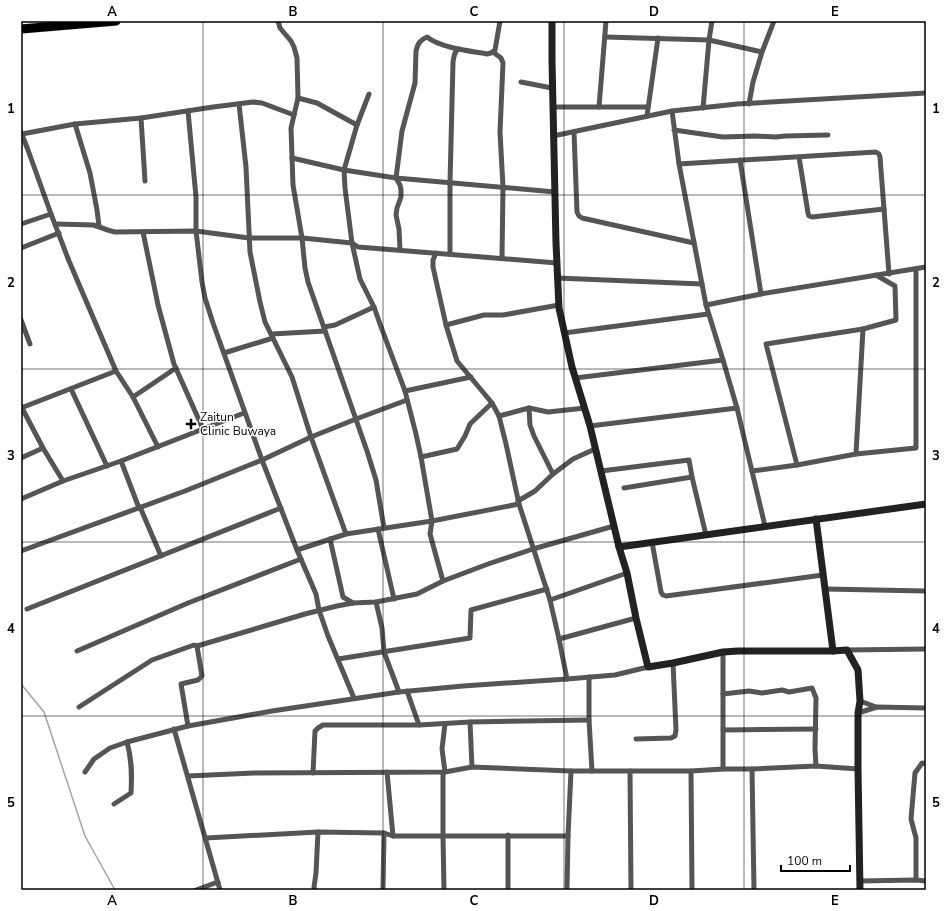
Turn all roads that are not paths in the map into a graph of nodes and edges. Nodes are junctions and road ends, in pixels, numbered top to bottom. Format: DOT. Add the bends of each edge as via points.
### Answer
graph roads {
  1 [pos="116,21"];
  2 [pos="278,21"];
  3 [pos="500,21"];
  4 [pos="552,21"];
  5 [pos="606,21"];
  6 [pos="712,21"];
  7 [pos="774,21"];
  8 [pos="21,29"];
  9 [pos="605,37"];
  10 [pos="658,38"];
  11 [pos="709,40"];
  12 [pos="459,49"];
  13 [pos="493,52"];
  14 [pos="762,52"];
  15 [pos="521,82"];
  16 [pos="552,88"];
  17 [pos="926,93"];
  18 [pos="369,94"];
  19 [pos="298,98"];
  20 [pos="239,104"];
  21 [pos="749,104"];
  22 [pos="553,107"];
  23 [pos="599,107"];
  24 [pos="647,107"];
  25 [pos="702,108"];
  26 [pos="188,111"];
  27 [pos="672,111"];
  28 [pos="294,116"];
  29 [pos="647,116"];
  30 [pos="141,118"];
  31 [pos="75,124"];
  32 [pos="357,125"];
  33 [pos="674,130"];
  34 [pos="574,132"];
  35 [pos="21,133"];
  36 [pos="828,135"];
  37 [pos="554,136"];
  38 [pos="799,157"];
  39 [pos="292,158"];
  40 [pos="740,160"];
  41 [pos="678,164"];
  42 [pos="344,170"];
  43 [pos="396,178"];
  44 [pos="145,181"];
  45 [pos="450,183"];
  46 [pos="503,187"];
  47 [pos="555,192"];
  48 [pos="884,209"];
  49 [pos="51,214"];
  50 [pos="21,224"];
  51 [pos="55,224"];
  52 [pos="99,226"];
  53 [pos="196,231"];
  54 [pos="143,232"];
  55 [pos="59,233"];
  56 [pos="249,238"];
  57 [pos="302,238"];
  58 [pos="352,243"];
  59 [pos="694,243"];
  60 [pos="21,248"];
  61 [pos="400,250"];
  62 [pos="436,253"];
  63 [pos="450,254"];
  64 [pos="502,258"];
  65 [pos="557,263"];
  66 [pos="926,267"];
  67 [pos="916,269"];
  68 [pos="889,274"];
  69 [pos="875,275"];
  70 [pos="557,278"];
  71 [pos="702,284"];
  72 [pos="761,294"];
  73 [pos="559,305"];
  74 [pos="706,305"];
  75 [pos="374,307"];
  76 [pos="708,314"];
  77 [pos="21,320"];
  78 [pos="446,325"];
  79 [pos="325,329"];
  80 [pos="863,329"];
  81 [pos="564,332"];
  82 [pos="273,336"];
  83 [pos="30,344"];
  84 [pos="224,353"];
  85 [pos="723,360"];
  86 [pos="176,368"];
  87 [pos="116,371"];
  88 [pos="471,377"];
  89 [pos="575,378"];
  90 [pos="71,389"];
  91 [pos="404,392"];
  92 [pos="133,397"];
  93 [pos="407,400"];
  94 [pos="492,403"];
  95 [pos="21,408"];
  96 [pos="529,408"];
  97 [pos="585,408"];
  98 [pos="737,408"];
  99 [pos="244,413"];
  100 [pos="499,416"];
  101 [pos="356,419"];
  102 [pos="590,426"];
  103 [pos="203,429"];
  104 [pos="311,437"];
  105 [pos="158,447"];
  106 [pos="43,448"];
  107 [pos="595,449"];
  108 [pos="856,454"];
  109 [pos="421,457"];
  110 [pos="21,458"];
  111 [pos="262,460"];
  112 [pos="121,461"];
  113 [pos="797,465"];
  114 [pos="107,466"];
  115 [pos="601,471"];
  116 [pos="752,471"];
  117 [pos="553,474"];
  118 [pos="692,477"];
  119 [pos="63,481"];
  120 [pos="624,488"];
  121 [pos="21,499"];
  122 [pos="518,502"];
  123 [pos="926,504"];
  124 [pos="139,508"];
  125 [pos="281,508"];
  126 [pos="816,519"];
  127 [pos="432,520"];
  128 [pos="614,526"];
  129 [pos="765,526"];
  130 [pos="384,528"];
  131 [pos="378,529"];
  132 [pos="346,534"];
  133 [pos="706,535"];
  134 [pos="330,540"];
  135 [pos="652,542"];
  136 [pos="619,547"];
  137 [pos="533,549"];
  138 [pos="297,550"];
  139 [pos="21,551"];
  140 [pos="161,556"];
  141 [pos="301,559"];
  142 [pos="627,573"];
  143 [pos="823,575"];
  144 [pos="443,581"];
  145 [pos="547,589"];
  146 [pos="825,589"];
  147 [pos="926,590"];
  148 [pos="343,597"];
  149 [pos="394,599"];
  150 [pos="550,600"];
  151 [pos="376,602"];
  152 [pos="353,603"];
  153 [pos="337,606"];
  154 [pos="27,609"];
  155 [pos="319,610"];
  156 [pos="636,618"];
  157 [pos="559,639"];
  158 [pos="197,646"];
  159 [pos="926,649"];
  160 [pos="847,650"];
  161 [pos="77,651"];
  162 [pos="833,651"];
  163 [pos="384,652"];
  164 [pos="723,652"];
  165 [pos="338,659"];
  166 [pos="674,663"];
  167 [pos="648,667"];
  168 [pos="589,677"];
  169 [pos="567,679"];
  170 [pos="407,691"];
  171 [pos="399,692"];
  172 [pos="723,694"];
  173 [pos="354,698"];
  174 [pos="860,701"];
  175 [pos="79,707"];
  176 [pos="877,707"];
  177 [pos="926,708"];
  178 [pos="858,713"];
  179 [pos="589,720"];
  180 [pos="470,722"];
  181 [pos="445,724"];
  182 [pos="419,725"];
  183 [pos="188,726"];
  184 [pos="174,729"];
  185 [pos="816,729"];
  186 [pos="723,730"];
  187 [pos="636,739"];
  188 [pos="127,742"];
  189 [pos="926,764"];
  190 [pos="816,766"];
  191 [pos="472,767"];
  192 [pos="723,769"];
  193 [pos="752,769"];
  194 [pos="858,769"];
  195 [pos="571,771"];
  196 [pos="592,771"];
  197 [pos="691,771"];
  198 [pos="85,772"];
  199 [pos="387,772"];
  200 [pos="444,772"];
  201 [pos="630,772"];
  202 [pos="313,773"];
  203 [pos="188,776"];
  204 [pos="114,804"];
  205 [pos="318,832"];
  206 [pos="384,833"];
  207 [pos="508,835"];
  208 [pos="393,836"];
  209 [pos="443,836"];
  210 [pos="568,836"];
  211 [pos="206,838"];
  212 [pos="916,880"];
  213 [pos="860,881"];
  214 [pos="926,881"];
  215 [pos="218,882"];
  216 [pos="196,890"];
  217 [pos="220,890"];
  218 [pos="315,890"];
  219 [pos="383,890"];
  220 [pos="444,890"];
  221 [pos="508,890"];
  222 [pos="568,890"];
  223 [pos="631,890"];
  224 [pos="692,890"];
  225 [pos="754,890"];
  226 [pos="860,890"];
  1 -- 8 [label="highway"];
  2 -- 19 [label="street" via="297,58"];
  3 -- 13 [label="street"];
  4 -- 16 [label="street"];
  5 -- 9 [label="street"];
  6 -- 11 [label="street"];
  7 -- 14 [label="street"];
  9 -- 10 [label="street"];
  9 -- 23 [label="street"];
  10 -- 11 [label="street"];
  10 -- 24 [label="street"];
  11 -- 14 [label="street"];
  11 -- 25 [label="street"];
  12 -- 13 [label="street" via="487,54"];
  12 -- 43 [label="street" via="432,42 427,37 418,45 415,84 402,131"];
  12 -- 45 [label="street" via="453,62"];
  13 -- 46 [label="street" via="501,58 503,64 500,132"];
  14 -- 21 [label="street"];
  15 -- 16 [label="street"];
  16 -- 22 [label="street"];
  17 -- 21 [label="street"];
  18 -- 32 [label="street"];
  19 -- 28 [label="street"];
  19 -- 32 [label="street" via="317,103"];
  20 -- 26 [label="street"];
  20 -- 28 [label="street" via="257,102"];
  20 -- 56 [label="street" via="246,167"];
  21 -- 25 [label="street"];
  22 -- 23 [label="street"];
  22 -- 37 [label="street"];
  23 -- 24 [label="street"];
  24 -- 29 [label="street"];
  25 -- 27 [label="street"];
  26 -- 30 [label="street"];
  26 -- 53 [label="street" via="196,197"];
  27 -- 29 [label="street"];
  27 -- 33 [label="street"];
  28 -- 39 [label="street" via="291,128"];
  29 -- 34 [label="street"];
  30 -- 31 [label="street"];
  30 -- 44 [label="street"];
  31 -- 35 [label="street"];
  31 -- 52 [label="street" via="90,173"];
  32 -- 42 [label="street"];
  33 -- 36 [label="street" via="723,137"];
  33 -- 41 [label="street"];
  34 -- 37 [label="street"];
  34 -- 59 [label="street" via="579,216"];
  35 -- 49 [label="street"];
  37 -- 47 [label="street"];
  38 -- 40 [label="street"];
  38 -- 48 [label="street" via="808,213 812,218"];
  38 -- 48 [label="street" via="876,152 880,157"];
  39 -- 42 [label="street"];
  39 -- 57 [label="street" via="293,185"];
  40 -- 41 [label="street"];
  40 -- 72 [label="street"];
  41 -- 59 [label="street"];
  42 -- 43 [label="street"];
  42 -- 58 [label="street"];
  43 -- 45 [label="street"];
  43 -- 61 [label="street" via="401,190 396,215"];
  45 -- 46 [label="street"];
  45 -- 63 [label="street"];
  46 -- 47 [label="street"];
  46 -- 64 [label="street"];
  47 -- 65 [label="street"];
  48 -- 68 [label="street"];
  49 -- 50 [label="street"];
  49 -- 51 [label="street"];
  51 -- 52 [label="street"];
  51 -- 55 [label="street"];
  52 -- 54 [label="street" via="115,232"];
  53 -- 54 [label="street"];
  53 -- 56 [label="street"];
  53 -- 84 [label="street" via="205,298"];
  54 -- 86 [label="street" via="158,305"];
  55 -- 60 [label="street"];
  55 -- 87 [label="street"];
  56 -- 57 [label="street"];
  56 -- 82 [label="street" via="260,302 265,322"];
  57 -- 58 [label="street"];
  57 -- 79 [label="street" via="308,282"];
  58 -- 61 [label="street" via="358,247"];
  58 -- 75 [label="street" via="360,279"];
  59 -- 71 [label="street"];
  61 -- 62 [label="street"];
  62 -- 63 [label="street"];
  62 -- 78 [label="street" via="433,267"];
  63 -- 64 [label="street"];
  64 -- 65 [label="street"];
  65 -- 70 [label="street"];
  66 -- 67 [label="street"];
  67 -- 68 [label="street"];
  67 -- 108 [label="street" via="916,448"];
  68 -- 69 [label="street"];
  69 -- 72 [label="street"];
  69 -- 80 [label="street" via="895,286 896,320"];
  70 -- 71 [label="street"];
  70 -- 73 [label="street"];
  71 -- 74 [label="street"];
  72 -- 74 [label="street"];
  73 -- 78 [label="street" via="503,316 484,315"];
  73 -- 81 [label="street"];
  74 -- 76 [label="street"];
  75 -- 79 [label="street"];
  75 -- 91 [label="street"];
  76 -- 81 [label="street"];
  76 -- 85 [label="street"];
  77 -- 83 [label="street"];
  78 -- 88 [label="street" via="458,361"];
  79 -- 82 [label="street"];
  79 -- 101 [label="street"];
  80 -- 108 [label="street"];
  80 -- 113 [label="street" via="766,344"];
  81 -- 89 [label="street"];
  82 -- 84 [label="street"];
  82 -- 104 [label="street" via="292,376"];
  84 -- 99 [label="street"];
  85 -- 89 [label="street"];
  85 -- 98 [label="street"];
  86 -- 92 [label="street"];
  86 -- 103 [label="street"];
  87 -- 90 [label="street"];
  87 -- 92 [label="street"];
  88 -- 91 [label="street"];
  88 -- 94 [label="street"];
  89 -- 97 [label="street"];
  90 -- 95 [label="street"];
  90 -- 114 [label="street"];
  91 -- 93 [label="street"];
  92 -- 105 [label="street"];
  93 -- 101 [label="street"];
  93 -- 109 [label="street"];
  94 -- 100 [label="street"];
  94 -- 109 [label="street" via="470,424 457,449"];
  95 -- 106 [label="street"];
  96 -- 97 [label="street" via="548,412"];
  96 -- 100 [label="street"];
  96 -- 117 [label="street" via="530,425"];
  97 -- 102 [label="street"];
  98 -- 102 [label="street"];
  98 -- 116 [label="street"];
  99 -- 103 [label="street"];
  99 -- 111 [label="street"];
  100 -- 122 [label="street"];
  101 -- 104 [label="street"];
  101 -- 130 [label="street" via="376,480"];
  102 -- 107 [label="street"];
  103 -- 105 [label="street"];
  104 -- 111 [label="street"];
  104 -- 132 [label="street"];
  105 -- 112 [label="street"];
  106 -- 110 [label="street"];
  106 -- 119 [label="street"];
  107 -- 115 [label="street"];
  107 -- 117 [label="street" via="573,459"];
  108 -- 113 [label="street"];
  109 -- 127 [label="street"];
  111 -- 124 [label="street"];
  111 -- 125 [label="street"];
  112 -- 114 [label="street"];
  112 -- 124 [label="street"];
  113 -- 116 [label="street"];
  114 -- 119 [label="street"];
  115 -- 118 [label="street" via="689,460"];
  115 -- 128 [label="street"];
  116 -- 129 [label="street"];
  117 -- 122 [label="street" via="535,491"];
  118 -- 120 [label="street"];
  118 -- 133 [label="street"];
  119 -- 121 [label="street"];
  122 -- 127 [label="street"];
  122 -- 137 [label="street"];
  123 -- 126 [label="street"];
  124 -- 139 [label="street"];
  124 -- 140 [label="street"];
  125 -- 138 [label="street"];
  125 -- 140 [label="street"];
  126 -- 129 [label="street"];
  126 -- 143 [label="street"];
  127 -- 130 [label="street"];
  127 -- 144 [label="street" via="430,534"];
  128 -- 136 [label="street"];
  128 -- 137 [label="street"];
  129 -- 133 [label="street"];
  130 -- 131 [label="street"];
  131 -- 132 [label="street"];
  131 -- 149 [label="street"];
  132 -- 134 [label="street"];
  133 -- 135 [label="street"];
  134 -- 138 [label="street"];
  134 -- 148 [label="street"];
  135 -- 136 [label="street"];
  135 -- 143 [label="street" via="661,592 666,596"];
  136 -- 142 [label="street"];
  137 -- 144 [label="street"];
  137 -- 145 [label="street"];
  138 -- 141 [label="street"];
  140 -- 154 [label="street"];
  141 -- 155 [label="street" via="316,594"];
  141 -- 161 [label="street" via="188,603"];
  142 -- 150 [label="street"];
  142 -- 156 [label="street"];
  143 -- 146 [label="street"];
  144 -- 149 [label="street" via="417,594"];
  145 -- 150 [label="street"];
  145 -- 163 [label="street" via="471,610 470,638"];
  146 -- 147 [label="street"];
  146 -- 162 [label="street"];
  148 -- 152 [label="street"];
  148 -- 153 [label="street"];
  149 -- 151 [label="street"];
  150 -- 157 [label="street"];
  151 -- 152 [label="street"];
  151 -- 163 [label="street"];
  152 -- 153 [label="street"];
  153 -- 155 [label="street"];
  155 -- 158 [label="street"];
  155 -- 165 [label="street"];
  156 -- 157 [label="street"];
  156 -- 167 [label="street"];
  157 -- 169 [label="street"];
  158 -- 175 [label="street" via="152,660"];
  158 -- 183 [label="street" via="202,676 198,680 181,684"];
  159 -- 160 [label="street"];
  160 -- 162 [label="street"];
  160 -- 174 [label="street" via="858,670"];
  162 -- 164 [label="street"];
  163 -- 165 [label="street"];
  163 -- 171 [label="street"];
  164 -- 166 [label="street"];
  164 -- 172 [label="street"];
  165 -- 173 [label="street"];
  166 -- 167 [label="street"];
  166 -- 187 [label="street" via="675,736"];
  167 -- 168 [label="street"];
  168 -- 169 [label="street"];
  168 -- 179 [label="street"];
  169 -- 170 [label="street"];
  170 -- 171 [label="street"];
  170 -- 182 [label="street"];
  171 -- 173 [label="street"];
  172 -- 185 [label="street" via="782,690 789,692 812,688 816,698"];
  172 -- 186 [label="street"];
  173 -- 183 [label="street"];
  174 -- 176 [label="street"];
  174 -- 178 [label="street"];
  176 -- 177 [label="street"];
  176 -- 178 [label="street"];
  178 -- 194 [label="street"];
  179 -- 180 [label="street"];
  179 -- 196 [label="street"];
  180 -- 181 [label="street"];
  180 -- 191 [label="street"];
  181 -- 182 [label="street"];
  181 -- 200 [label="street" via="442,749"];
  182 -- 202 [label="street" via="318,728 315,731"];
  183 -- 184 [label="street"];
  184 -- 188 [label="street"];
  184 -- 203 [label="street"];
  185 -- 186 [label="street"];
  185 -- 190 [label="street"];
  186 -- 192 [label="street"];
  188 -- 198 [label="street" via="110,748 94,758"];
  188 -- 204 [label="street" via="131,755 131,793"];
  189 -- 212 [label="street" via="922,764 915,773 912,819 916,838"];
  190 -- 193 [label="street"];
  190 -- 194 [label="street"];
  191 -- 195 [label="street"];
  191 -- 200 [label="street"];
  192 -- 193 [label="street"];
  192 -- 197 [label="street"];
  193 -- 225 [label="street"];
  194 -- 213 [label="street"];
  195 -- 196 [label="street"];
  195 -- 210 [label="street"];
  196 -- 201 [label="street"];
  197 -- 201 [label="street"];
  197 -- 224 [label="street"];
  199 -- 200 [label="street"];
  199 -- 202 [label="street"];
  199 -- 208 [label="street"];
  200 -- 209 [label="street"];
  201 -- 223 [label="street"];
  202 -- 203 [label="street"];
  203 -- 211 [label="street"];
  205 -- 206 [label="street"];
  205 -- 211 [label="street"];
  205 -- 218 [label="street"];
  206 -- 208 [label="street"];
  206 -- 219 [label="street"];
  207 -- 209 [label="street"];
  207 -- 210 [label="street"];
  207 -- 221 [label="street"];
  208 -- 209 [label="street"];
  209 -- 220 [label="street"];
  210 -- 222 [label="street"];
  211 -- 215 [label="street"];
  212 -- 213 [label="street"];
  212 -- 214 [label="street"];
  213 -- 226 [label="street"];
  215 -- 216 [label="street"];
  215 -- 217 [label="street"];
}
